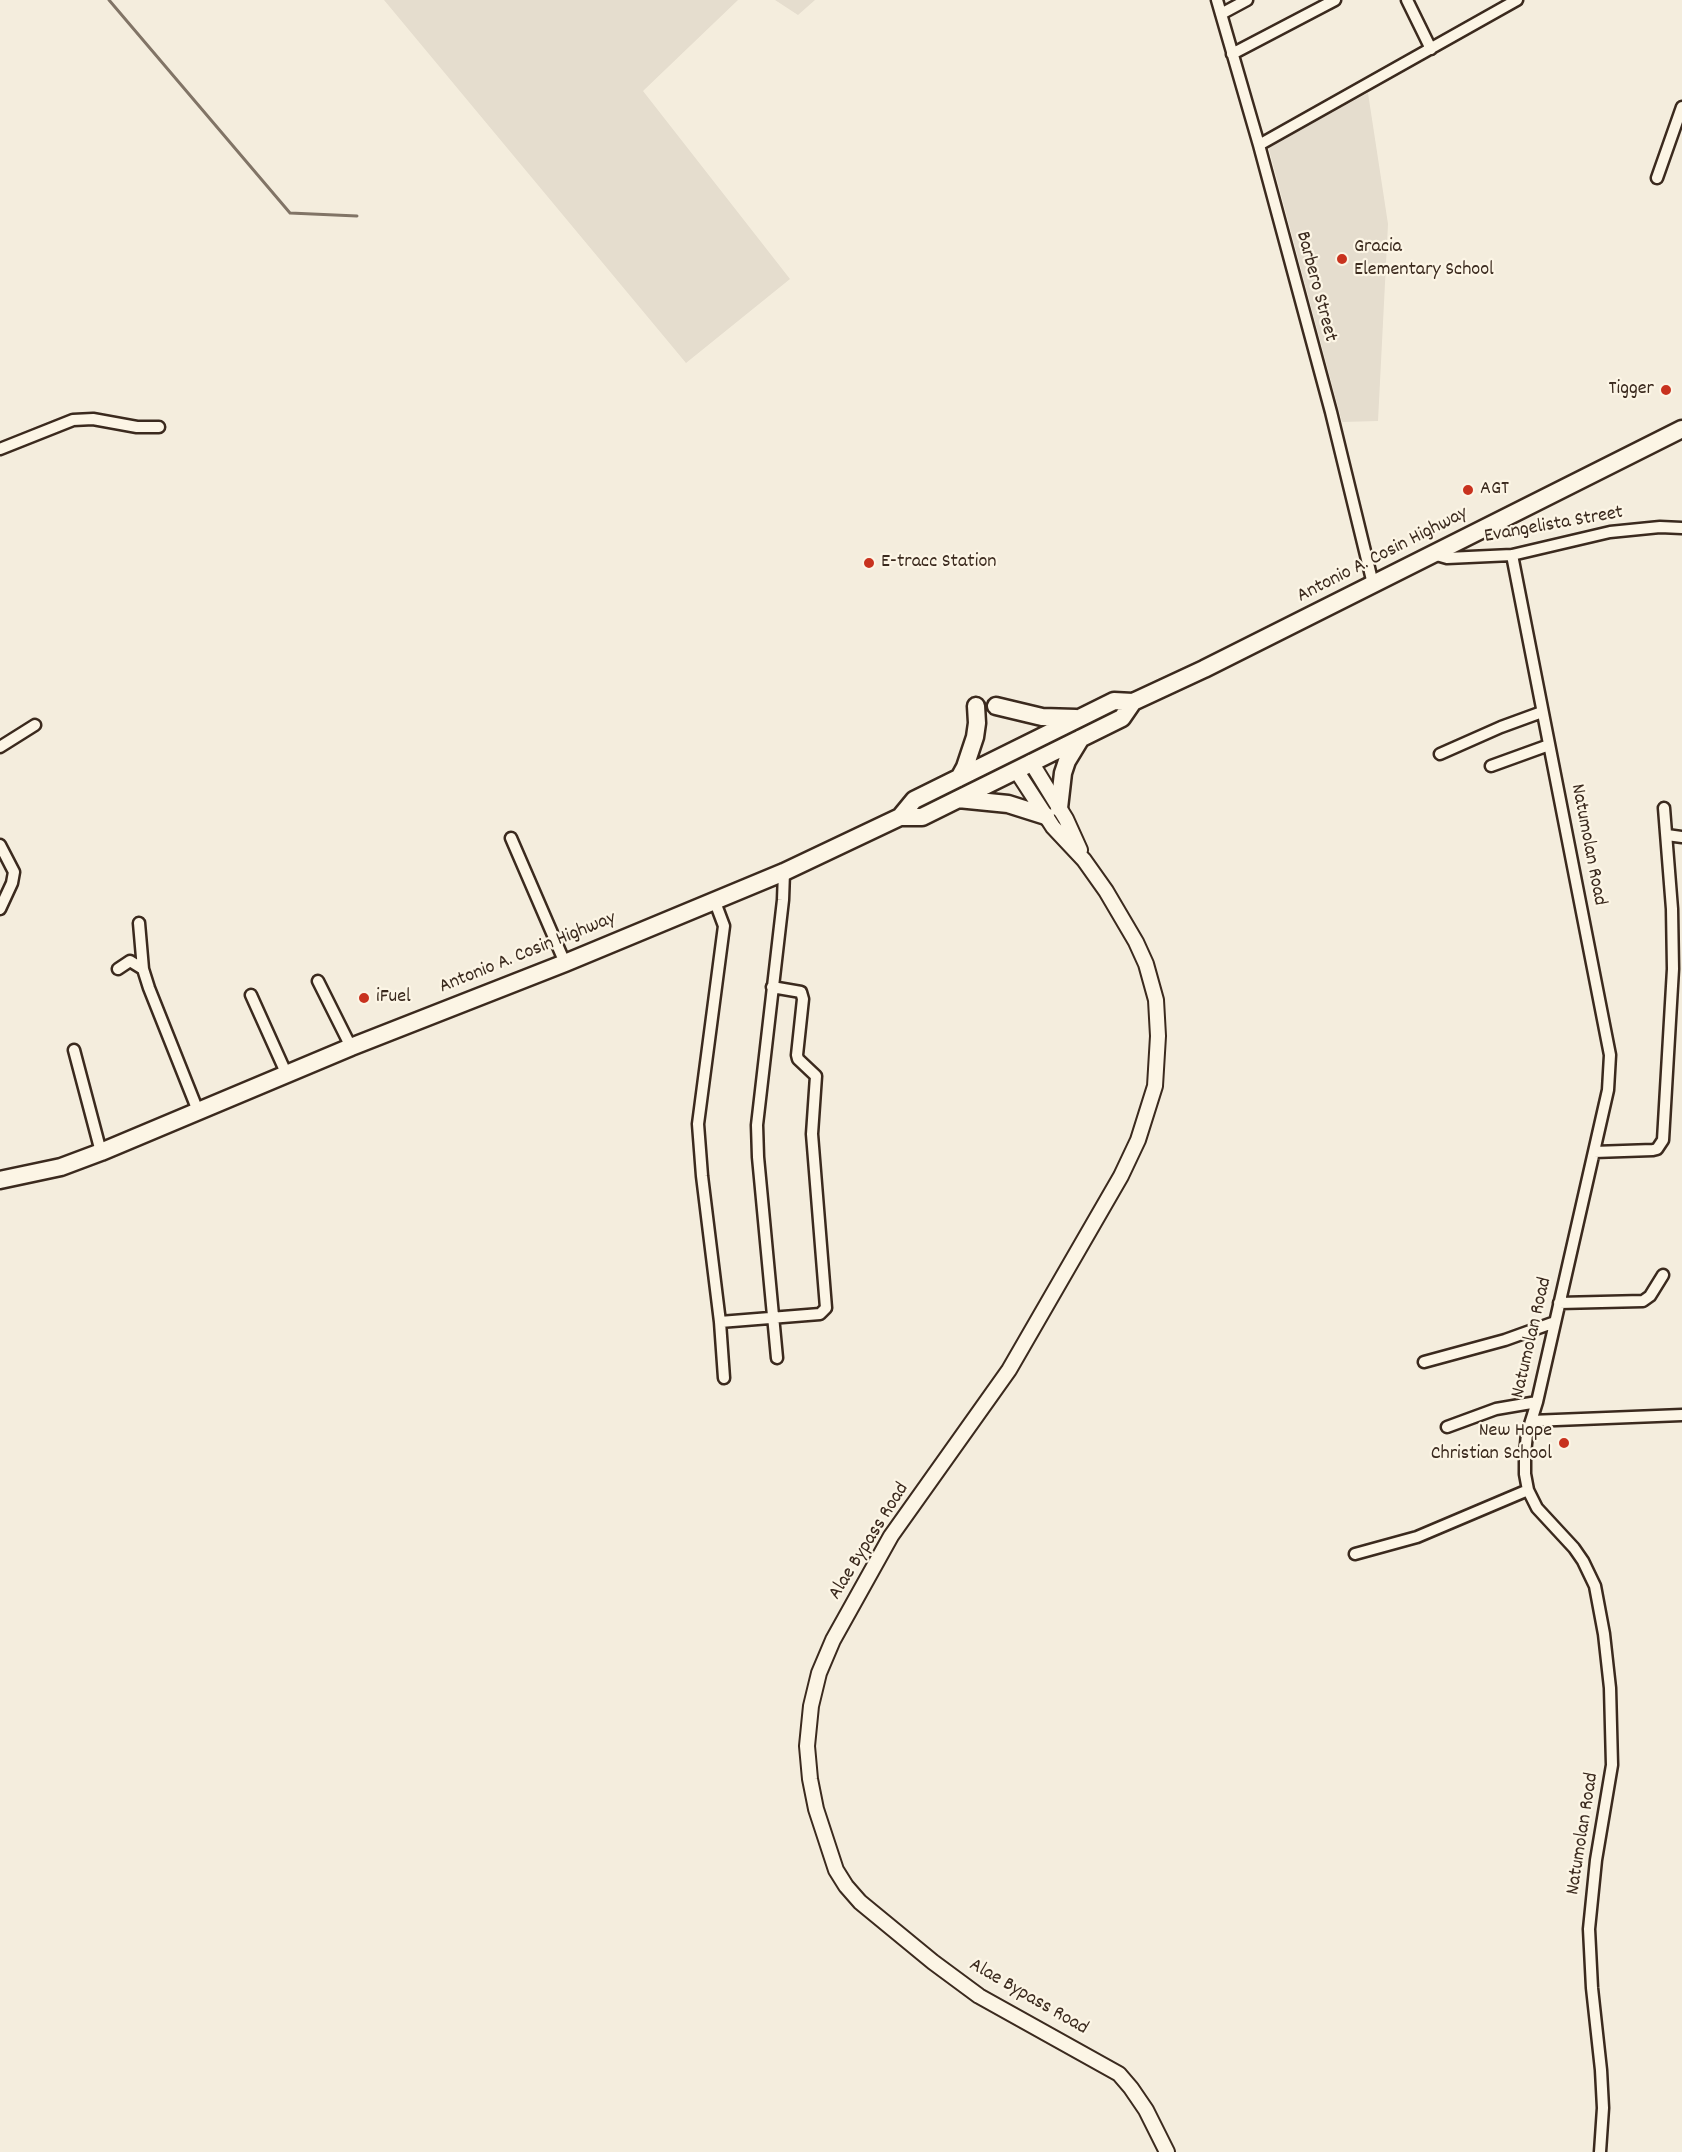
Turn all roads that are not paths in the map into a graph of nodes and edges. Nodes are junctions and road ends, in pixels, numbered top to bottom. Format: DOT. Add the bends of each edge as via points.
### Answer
graph roads {
  1 [pos="1217,0"];
  2 [pos="1247,0"];
  3 [pos="1335,0"];
  4 [pos="1407,0"];
  5 [pos="1517,0"];
  6 [pos="1221,14"];
  7 [pos="1431,49"];
  8 [pos="1232,54"];
  9 [pos="1682,106"];
  10 [pos="1259,145"];
  11 [pos="1657,178"];
  12 [pos="159,427"];
  13 [pos="1682,429"];
  14 [pos="0,449"];
  15 [pos="1682,528"];
  16 [pos="1432,554"];
  17 [pos="1512,555"];
  18 [pos="1373,584"];
  19 [pos="1133,702"];
  20 [pos="976,706"];
  21 [pos="996,706"];
  22 [pos="1542,712"];
  23 [pos="1080,718"];
  24 [pos="35,725"];
  25 [pos="1081,738"];
  26 [pos="1549,745"];
  27 [pos="0,747"];
  28 [pos="1014,751"];
  29 [pos="1440,754"];
  30 [pos="1024,766"];
  31 [pos="1491,766"];
  32 [pos="959,778"];
  33 [pos="957,799"];
  34 [pos="1664,808"];
  35 [pos="1052,812"];
  36 [pos="900,817"];
  37 [pos="1667,835"];
  38 [pos="1682,837"];
  39 [pos="511,838"];
  40 [pos="0,845"];
  41 [pos="784,872"];
  42 [pos="715,902"];
  43 [pos="0,909"];
  44 [pos="139,922"];
  45 [pos="565,963"];
  46 [pos="118,969"];
  47 [pos="143,969"];
  48 [pos="318,981"];
  49 [pos="772,987"];
  50 [pos="251,995"];
  51 [pos="1670,1018"];
  52 [pos="1682,1018"];
  53 [pos="351,1047"];
  54 [pos="74,1050"];
  55 [pos="287,1075"];
  56 [pos="198,1112"];
  57 [pos="102,1152"];
  58 [pos="1594,1152"];
  59 [pos="0,1180"];
  60 [pos="1663,1275"];
  61 [pos="1559,1303"];
  62 [pos="773,1317"];
  63 [pos="720,1322"];
  64 [pos="1554,1322"];
  65 [pos="777,1358"];
  66 [pos="1424,1362"];
  67 [pos="724,1378"];
  68 [pos="1537,1402"];
  69 [pos="1682,1415"];
  70 [pos="1531,1420"];
  71 [pos="1447,1427"];
  72 [pos="1528,1490"];
  73 [pos="1355,1554"];
  74 [pos="1167,2152"];
  75 [pos="1600,2152"];
  1 -- 6 [label="street, Barbero Street"];
  2 -- 6 [label="street"];
  3 -- 8 [label="street"];
  4 -- 7 [label="street"];
  5 -- 7 [label="street"];
  6 -- 8 [label="street, Barbero Street"];
  7 -- 10 [label="street"];
  8 -- 10 [label="street, Barbero Street"];
  9 -- 11 [label="street"];
  10 -- 18 [label="street, Barbero Street"];
  12 -- 14 [label="street" via="73,420"];
  13 -- 16 [label="highway, Antonio A. Cosin Highway"];
  15 -- 17 [label="street, Evangelista Street" via="1610,532"];
  16 -- 17 [label="street, Evangelista Street" via="1447,558"];
  16 -- 18 [label="highway, Antonio A. Cosin Highway"];
  17 -- 22 [label="street, Natumolan Road"];
  18 -- 19 [label="highway, Antonio A. Cosin Highway"];
  19 -- 23 [label="highway, Antonio A. Cosin Highway" via="1114,701"];
  19 -- 25 [label="highway, Antonio A. Cosin Highway" via="1122,717"];
  20 -- 32 [label="highway" via="975,737"];
  21 -- 23 [label="highway" via="1042,717"];
  22 -- 26 [label="street, Natumolan Road"];
  22 -- 29 [label="street"];
  23 -- 28 [label="highway, Antonio A. Cosin Highway"];
  24 -- 27 [label="street"];
  25 -- 30 [label="highway, Antonio A. Cosin Highway"];
  25 -- 35 [label="highway" via="1067,761"];
  26 -- 31 [label="street"];
  26 -- 58 [label="street, Natumolan Road" via="1610,1055 1608,1090"];
  28 -- 30 [label="highway"];
  28 -- 32 [label="highway, Antonio A. Cosin Highway"];
  30 -- 33 [label="highway, Antonio A. Cosin Highway"];
  30 -- 35 [label="main road, Alae Bypass Road"];
  32 -- 36 [label="highway, Antonio A. Cosin Highway" via="914,800"];
  33 -- 35 [label="highway"];
  33 -- 36 [label="highway, Antonio A. Cosin Highway" via="922,817"];
  34 -- 37 [label="street"];
  35 -- 74 [label="main road, Alae Bypass Road" via="1106,891 1136,942 1152,982 1158,1017 1158,1067 1150,1107 1121,1176 1009,1370 891,1536 843,1622 819,1673 808,1730 808,1763 816,1809 832,1859 846,1886 860,1902 979,1996 1119,2074 1146,2110"];
  36 -- 41 [label="highway, Antonio A. Cosin Highway"];
  37 -- 38 [label="street"];
  37 -- 51 [label="street" via="1673,939"];
  39 -- 45 [label="street"];
  40 -- 43 [label="street" via="14,872"];
  41 -- 42 [label="highway, Antonio A. Cosin Highway"];
  41 -- 49 [label="street"];
  42 -- 45 [label="highway, Antonio A. Cosin Highway"];
  42 -- 63 [label="street" via="724,926 698,1124"];
  44 -- 47 [label="street"];
  45 -- 53 [label="highway, Antonio A. Cosin Highway"];
  46 -- 47 [label="street" via="133,961"];
  47 -- 56 [label="street"];
  48 -- 53 [label="street"];
  49 -- 62 [label="street" via="757,1125"];
  49 -- 62 [label="street" via="801,992 797,1055 816,1076 812,1134 826,1304 820,1314"];
  50 -- 55 [label="street"];
  51 -- 52 [label="street"];
  51 -- 58 [label="street" via="1661,1145 1653,1150"];
  53 -- 55 [label="highway, Antonio A. Cosin Highway"];
  54 -- 57 [label="street"];
  55 -- 56 [label="highway, Antonio A. Cosin Highway"];
  56 -- 57 [label="highway, Antonio A. Cosin Highway"];
  57 -- 59 [label="highway, Antonio A. Cosin Highway" via="60,1167"];
  58 -- 61 [label="street, Natumolan Road"];
  60 -- 61 [label="street" via="1643,1301"];
  61 -- 64 [label="street, Natumolan Road"];
  62 -- 63 [label="street"];
  62 -- 65 [label="street"];
  63 -- 67 [label="street"];
  64 -- 66 [label="street"];
  64 -- 68 [label="street, Natumolan Road"];
  68 -- 70 [label="street, Natumolan Road"];
  68 -- 71 [label="street" via="1496,1409"];
  69 -- 70 [label="street"];
  70 -- 72 [label="street, Natumolan Road" via="1525,1454"];
  72 -- 73 [label="street" via="1417,1537"];
  72 -- 75 [label="street, Natumolan Road" via="1537,1508 1574,1548 1589,1572 1598,1599 1610,1688 1612,1765 1589,1929 1603,2108"];
}
